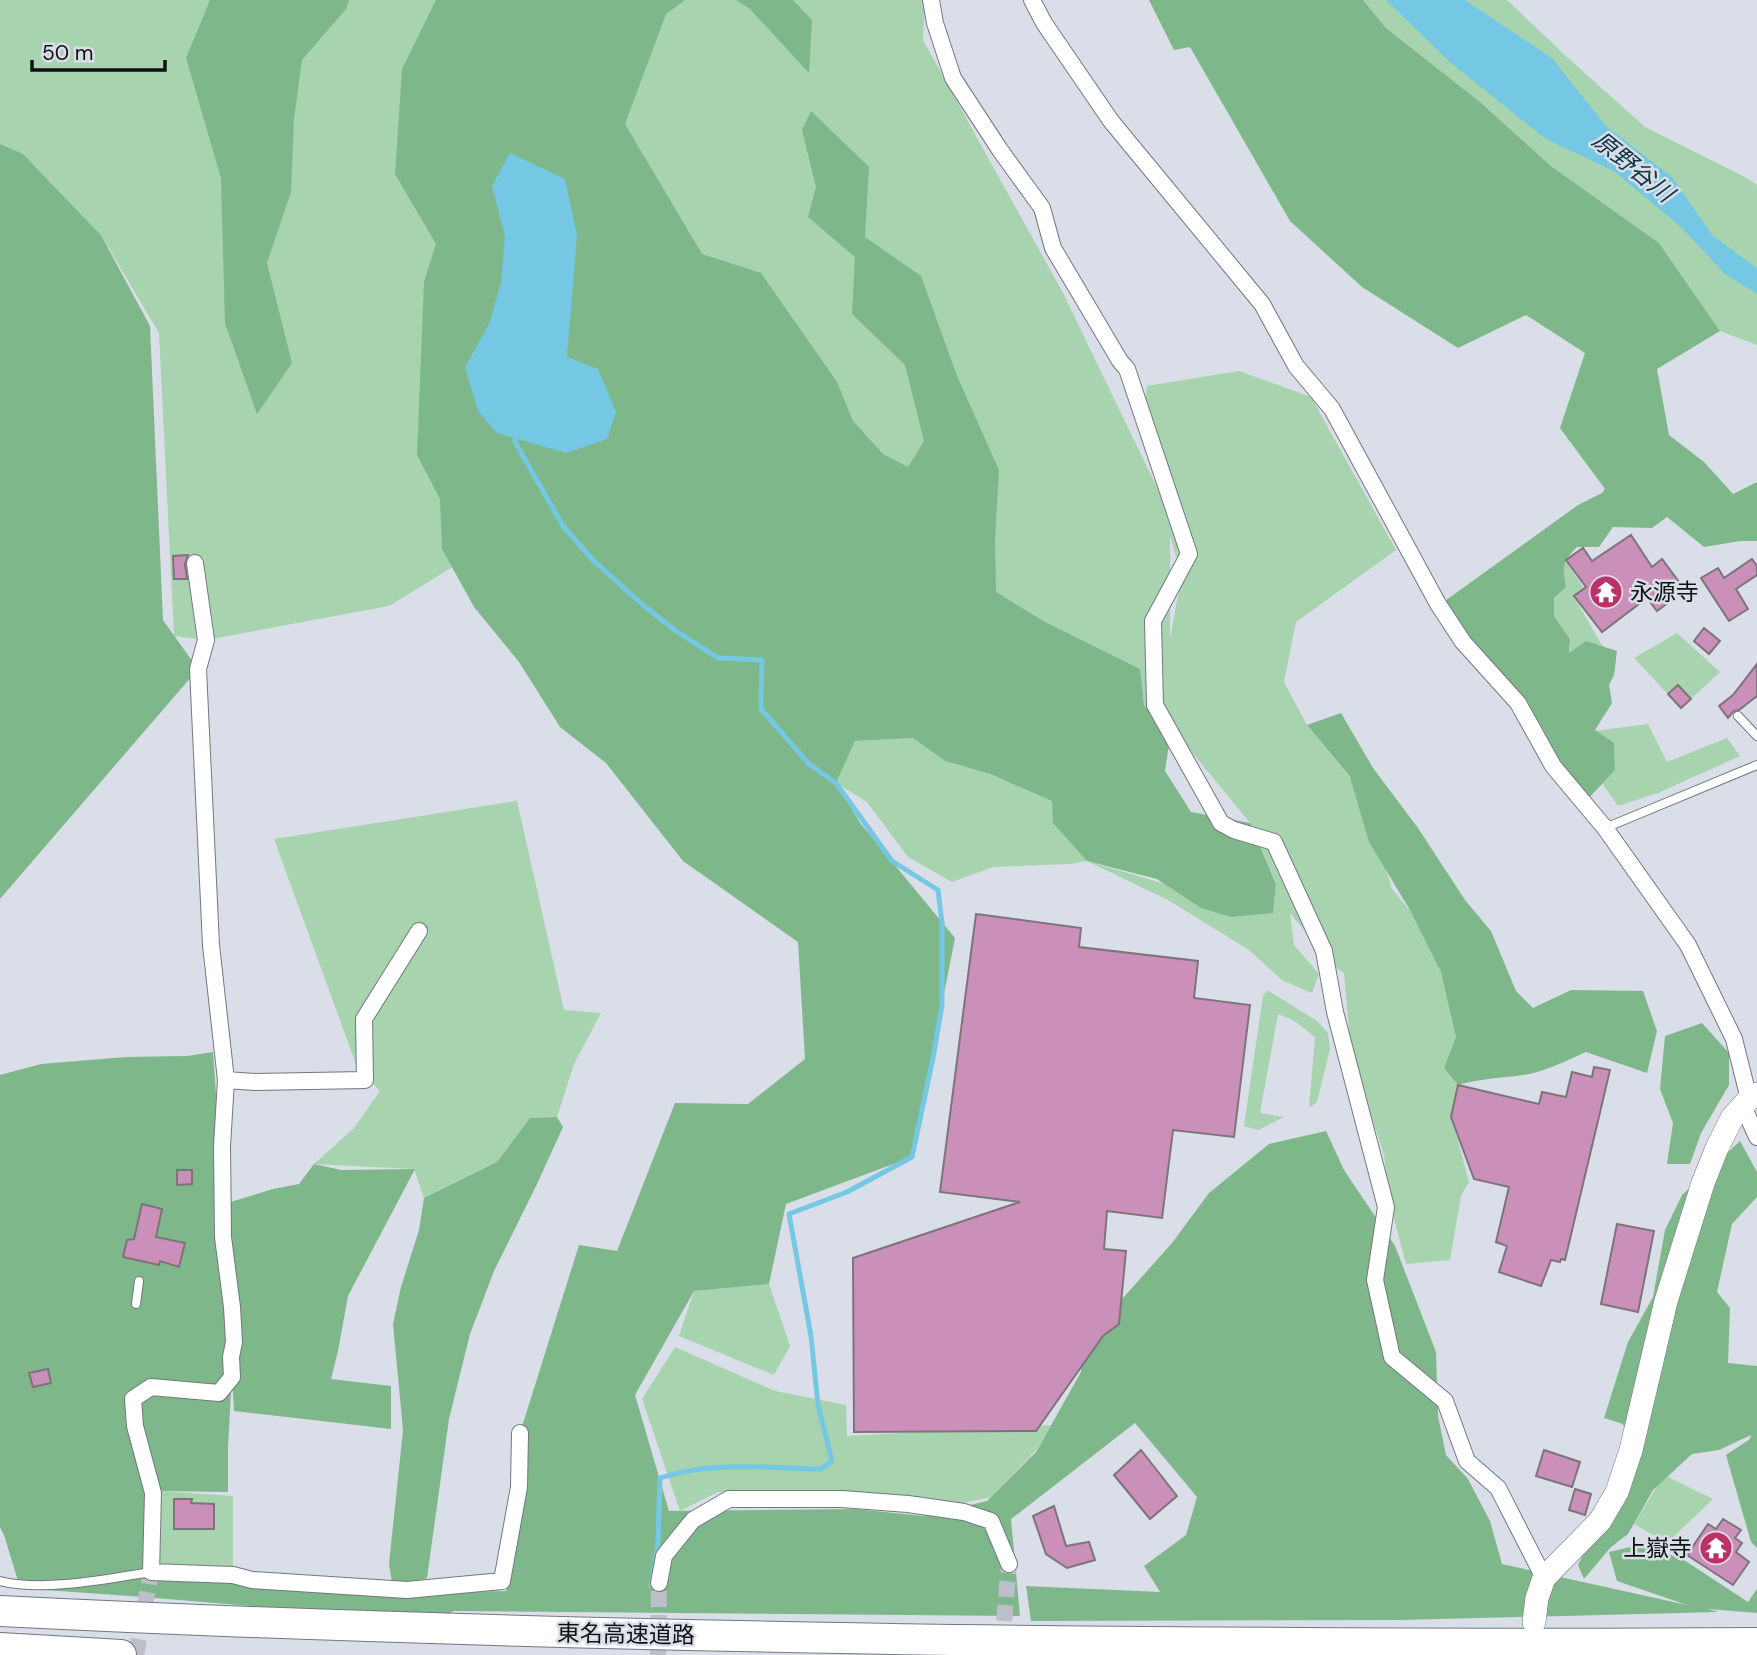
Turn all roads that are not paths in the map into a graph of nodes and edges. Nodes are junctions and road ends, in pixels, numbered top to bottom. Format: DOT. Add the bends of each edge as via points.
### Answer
graph roads {
  1 [pos="931,0"];
  2 [pos="1032,0"];
  3 [pos="195,563"];
  4 [pos="1738,716"];
  5 [pos="1757,736"];
  6 [pos="1757,765"];
  7 [pos="1605,828"];
  8 [pos="419,931"];
  9 [pos="226,1080"];
  10 [pos="1750,1099"];
  11 [pos="1757,1137"];
  12 [pos="139,1282"];
  13 [pos="136,1304"];
  14 [pos="520,1433"];
  15 [pos="1009,1564"];
  16 [pos="150,1572"];
  17 [pos="1544,1578"];
  18 [pos="0,1581"];
  19 [pos="659,1583"];
  20 [pos="0,1611"];
  21 [pos="1534,1622"];
  22 [pos="1757,1643"];
  23 [pos="0,1648"];
  24 [pos="121,1655"];
  1 -- 17 [label="street" via="953,78 1042,208 1053,248 1127,369 1189,554 1153,621 1155,705 1221,823 1275,842 1324,951 1335,1012 1386,1207 1375,1280 1392,1356 1445,1401 1467,1461 1498,1488"];
  2 -- 7 [label="street" via="1111,121 1262,304 1296,366 1332,409 1438,604 1463,642 1518,703 1553,766"];
  3 -- 9 [label="street" via="206,640 198,669 211,945"];
  4 -- 5 [label="lane"];
  6 -- 7 [label="lane"];
  7 -- 10 [label="street" via="1688,945 1734,1039"];
  8 -- 9 [label="street" via="364,1019 365,1080"];
  9 -- 16 [label="street" via="222,1237 232,1307 232,1377 219,1393 151,1387 133,1399 135,1426 153,1493"];
  10 -- 11 [label="street"];
  10 -- 17 [label="street" via="1732,1118 1703,1183 1666,1301 1617,1492 1600,1521"];
  12 -- 13 [label="lane"];
  14 -- 16 [label="street" via="519,1487 502,1581 407,1590"];
  15 -- 19 [label="street" via="991,1521 964,1512 842,1499 729,1499 693,1520 664,1556"];
  16 -- 18 [label="lane" via="51,1584"];
  17 -- 21 [label="street"];
  20 -- 22 [label="highway, 東名高速道路" via="459,1630 810,1638"];
  23 -- 24 [label="highway"];
}
